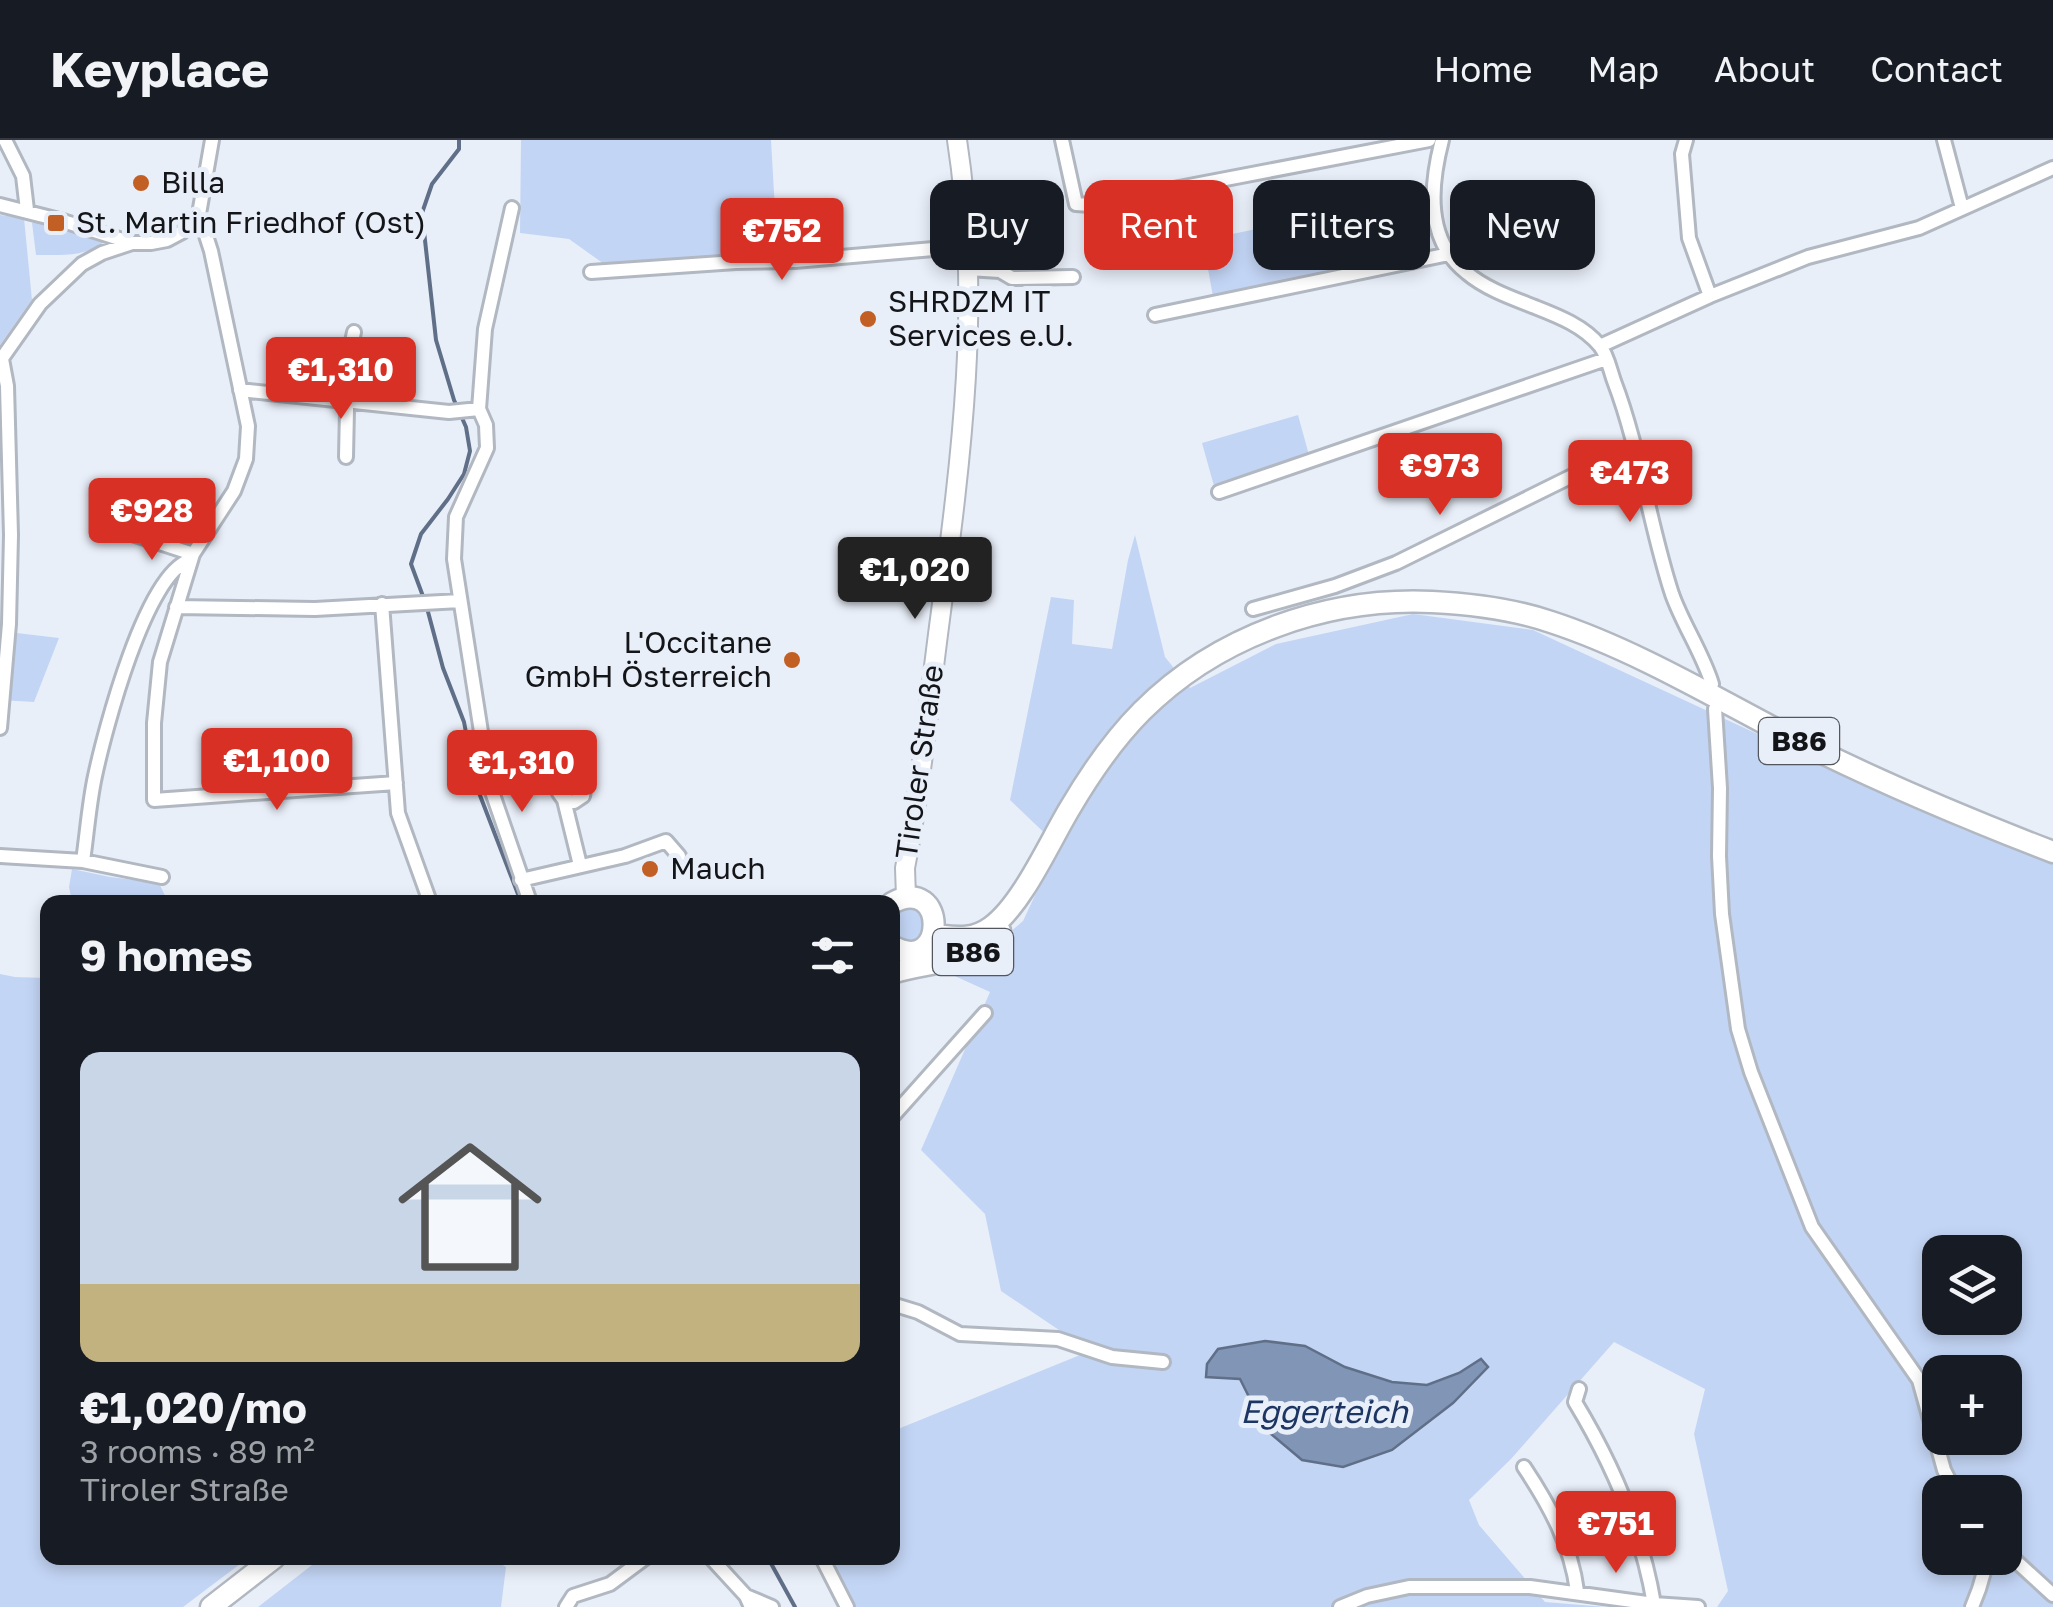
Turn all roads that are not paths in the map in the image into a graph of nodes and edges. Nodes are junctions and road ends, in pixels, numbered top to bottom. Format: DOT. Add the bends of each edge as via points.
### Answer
graph roads {
  1 [pos="5,140"];
  2 [pos="212,140"];
  3 [pos="957,140"];
  4 [pos="1062,140"];
  5 [pos="1429,140"];
  6 [pos="1442,140"];
  7 [pos="1686,140"];
  8 [pos="1944,140"];
  9 [pos="2053,168"];
  10 [pos="961,180"];
  11 [pos="0,205"];
  12 [pos="512,208"];
  13 [pos="1962,208"];
  14 [pos="27,210"];
  15 [pos="199,214"];
  16 [pos="132,243"];
  17 [pos="930,249"];
  18 [pos="1449,254"];
  19 [pos="968,270"];
  20 [pos="984,270"];
  21 [pos="590,272"];
  22 [pos="1073,278"];
  23 [pos="1710,296"];
  24 [pos="1155,315"];
  25 [pos="354,332"];
  26 [pos="1603,353"];
  27 [pos="1,360"];
  28 [pos="240,390"];
  29 [pos="347,402"];
  30 [pos="473,410"];
  31 [pos="1633,446"];
  32 [pos="346,457"];
  33 [pos="1218,492"];
  34 [pos="126,532"];
  35 [pos="192,557"];
  36 [pos="460,601"];
  37 [pos="382,604"];
  38 [pos="176,607"];
  39 [pos="1253,609"];
  40 [pos="1712,684"];
  41 [pos="1716,710"];
  42 [pos="0,728"];
  43 [pos="396,783"];
  44 [pos="564,800"];
  45 [pos="2053,852"];
  46 [pos="0,856"];
  47 [pos="679,856"];
  48 [pos="83,862"];
  49 [pos="580,865"];
  50 [pos="162,878"];
  51 [pos="521,880"];
  52 [pos="1021,892"];
  53 [pos="427,895"];
  54 [pos="527,895"];
  55 [pos="900,895"];
  56 [pos="900,900"];
  57 [pos="934,935"];
  58 [pos="900,950"];
  59 [pos="900,970"];
  60 [pos="985,1013"];
  61 [pos="900,1108"];
  62 [pos="900,1306"];
  63 [pos="1164,1362"];
  64 [pos="1579,1389"];
  65 [pos="1524,1467"];
  66 [pos="1946,1475"];
  67 [pos="265,1565"];
  68 [pos="636,1565"];
  69 [pos="717,1565"];
  70 [pos="826,1565"];
  71 [pos="2022,1567"];
  72 [pos="1984,1575"];
  73 [pos="1578,1592"];
  74 [pos="2053,1595"];
  75 [pos="748,1602"];
  76 [pos="1654,1604"];
  77 [pos="211,1607"];
  78 [pos="566,1607"];
  79 [pos="772,1607"];
  80 [pos="847,1607"];
  81 [pos="1340,1607"];
  82 [pos="1698,1607"];
  83 [pos="1972,1607"];
  1 -- 14 [label="street" via="23,176"];
  2 -- 15 [label="street"];
  3 -- 10 [label="main road, Tiroler Straße"];
  4 -- 5 [label="street" via="1076,204 1090,205"];
  6 -- 18 [label="street" via="1432,199"];
  7 -- 23 [label="street" via="1689,238"];
  8 -- 13 [label="street"];
  9 -- 13 [label="street"];
  11 -- 14 [label="street"];
  12 -- 30 [label="street"];
  13 -- 23 [label="street" via="1920,228 1808,257"];
  14 -- 16 [label="street"];
  15 -- 16 [label="street" via="168,240"];
  15 -- 28 [label="street"];
  16 -- 27 [label="street" via="82,264 40,304"];
  17 -- 21 [label="street"];
  18 -- 24 [label="street"];
  18 -- 26 [label="street" via="1467,274 1501,293 1570,321"];
  19 -- 55 [label="main road, Tiroler Straße" via="965,418"];
  20 -- 22 [label="street" via="1012,278"];
  23 -- 26 [label="street"];
  25 -- 29 [label="street"];
  26 -- 31 [label="street"];
  26 -- 33 [label="street"];
  27 -- 42 [label="street" via="10,534"];
  28 -- 29 [label="street"];
  28 -- 35 [label="street" via="246,459"];
  29 -- 30 [label="street"];
  29 -- 32 [label="street"];
  30 -- 36 [label="street" via="486,425 487,448 456,518"];
  31 -- 39 [label="street" via="1396,563"];
  31 -- 40 [label="street" via="1674,598"];
  34 -- 35 [label="street"];
  35 -- 38 [label="street"];
  35 -- 48 [label="street" via="162,588 130,652 94,780"];
  36 -- 37 [label="street"];
  36 -- 51 [label="street" via="489,783"];
  37 -- 38 [label="street"];
  37 -- 43 [label="street"];
  38 -- 43 [label="street" via="160,662 154,800"];
  41 -- 66 [label="street" via="1722,914 1750,1072 1812,1227 1919,1380"];
  43 -- 53 [label="street" via="398,814"];
  44 -- 49 [label="street"];
  45 -- 52 [label="main road, B86" via="1902,791 1586,635 1512,612 1385,602 1276,627 1227,648 1162,692 1092,774"];
  46 -- 48 [label="street"];
  47 -- 49 [label="street" via="666,840"];
  48 -- 50 [label="street"];
  49 -- 51 [label="street"];
  51 -- 54 [label="street"];
  52 -- 57 [label="main road, B86" via="977,935"];
  52 -- 59 [label="main road, B86" via="1024,901 1015,917 982,948"];
  56 -- 57 [label="main road" via="921,900 931,910"];
  57 -- 58 [label="main road" via="914,951"];
  60 -- 61 [label="street"];
  62 -- 63 [label="street" via="960,1334 1058,1339 1112,1358"];
  64 -- 76 [label="street" via="1575,1402 1607,1457"];
  65 -- 73 [label="street" via="1549,1503 1574,1563"];
  67 -- 77 [label="main road"];
  68 -- 78 [label="street" via="610,1584 573,1596"];
  69 -- 75 [label="street"];
  70 -- 80 [label="street"];
  71 -- 74 [label="street"];
  72 -- 83 [label="street"];
  73 -- 76 [label="street"];
  73 -- 81 [label="street" via="1409,1587"];
  75 -- 79 [label="street"];
  76 -- 82 [label="street"];
}
